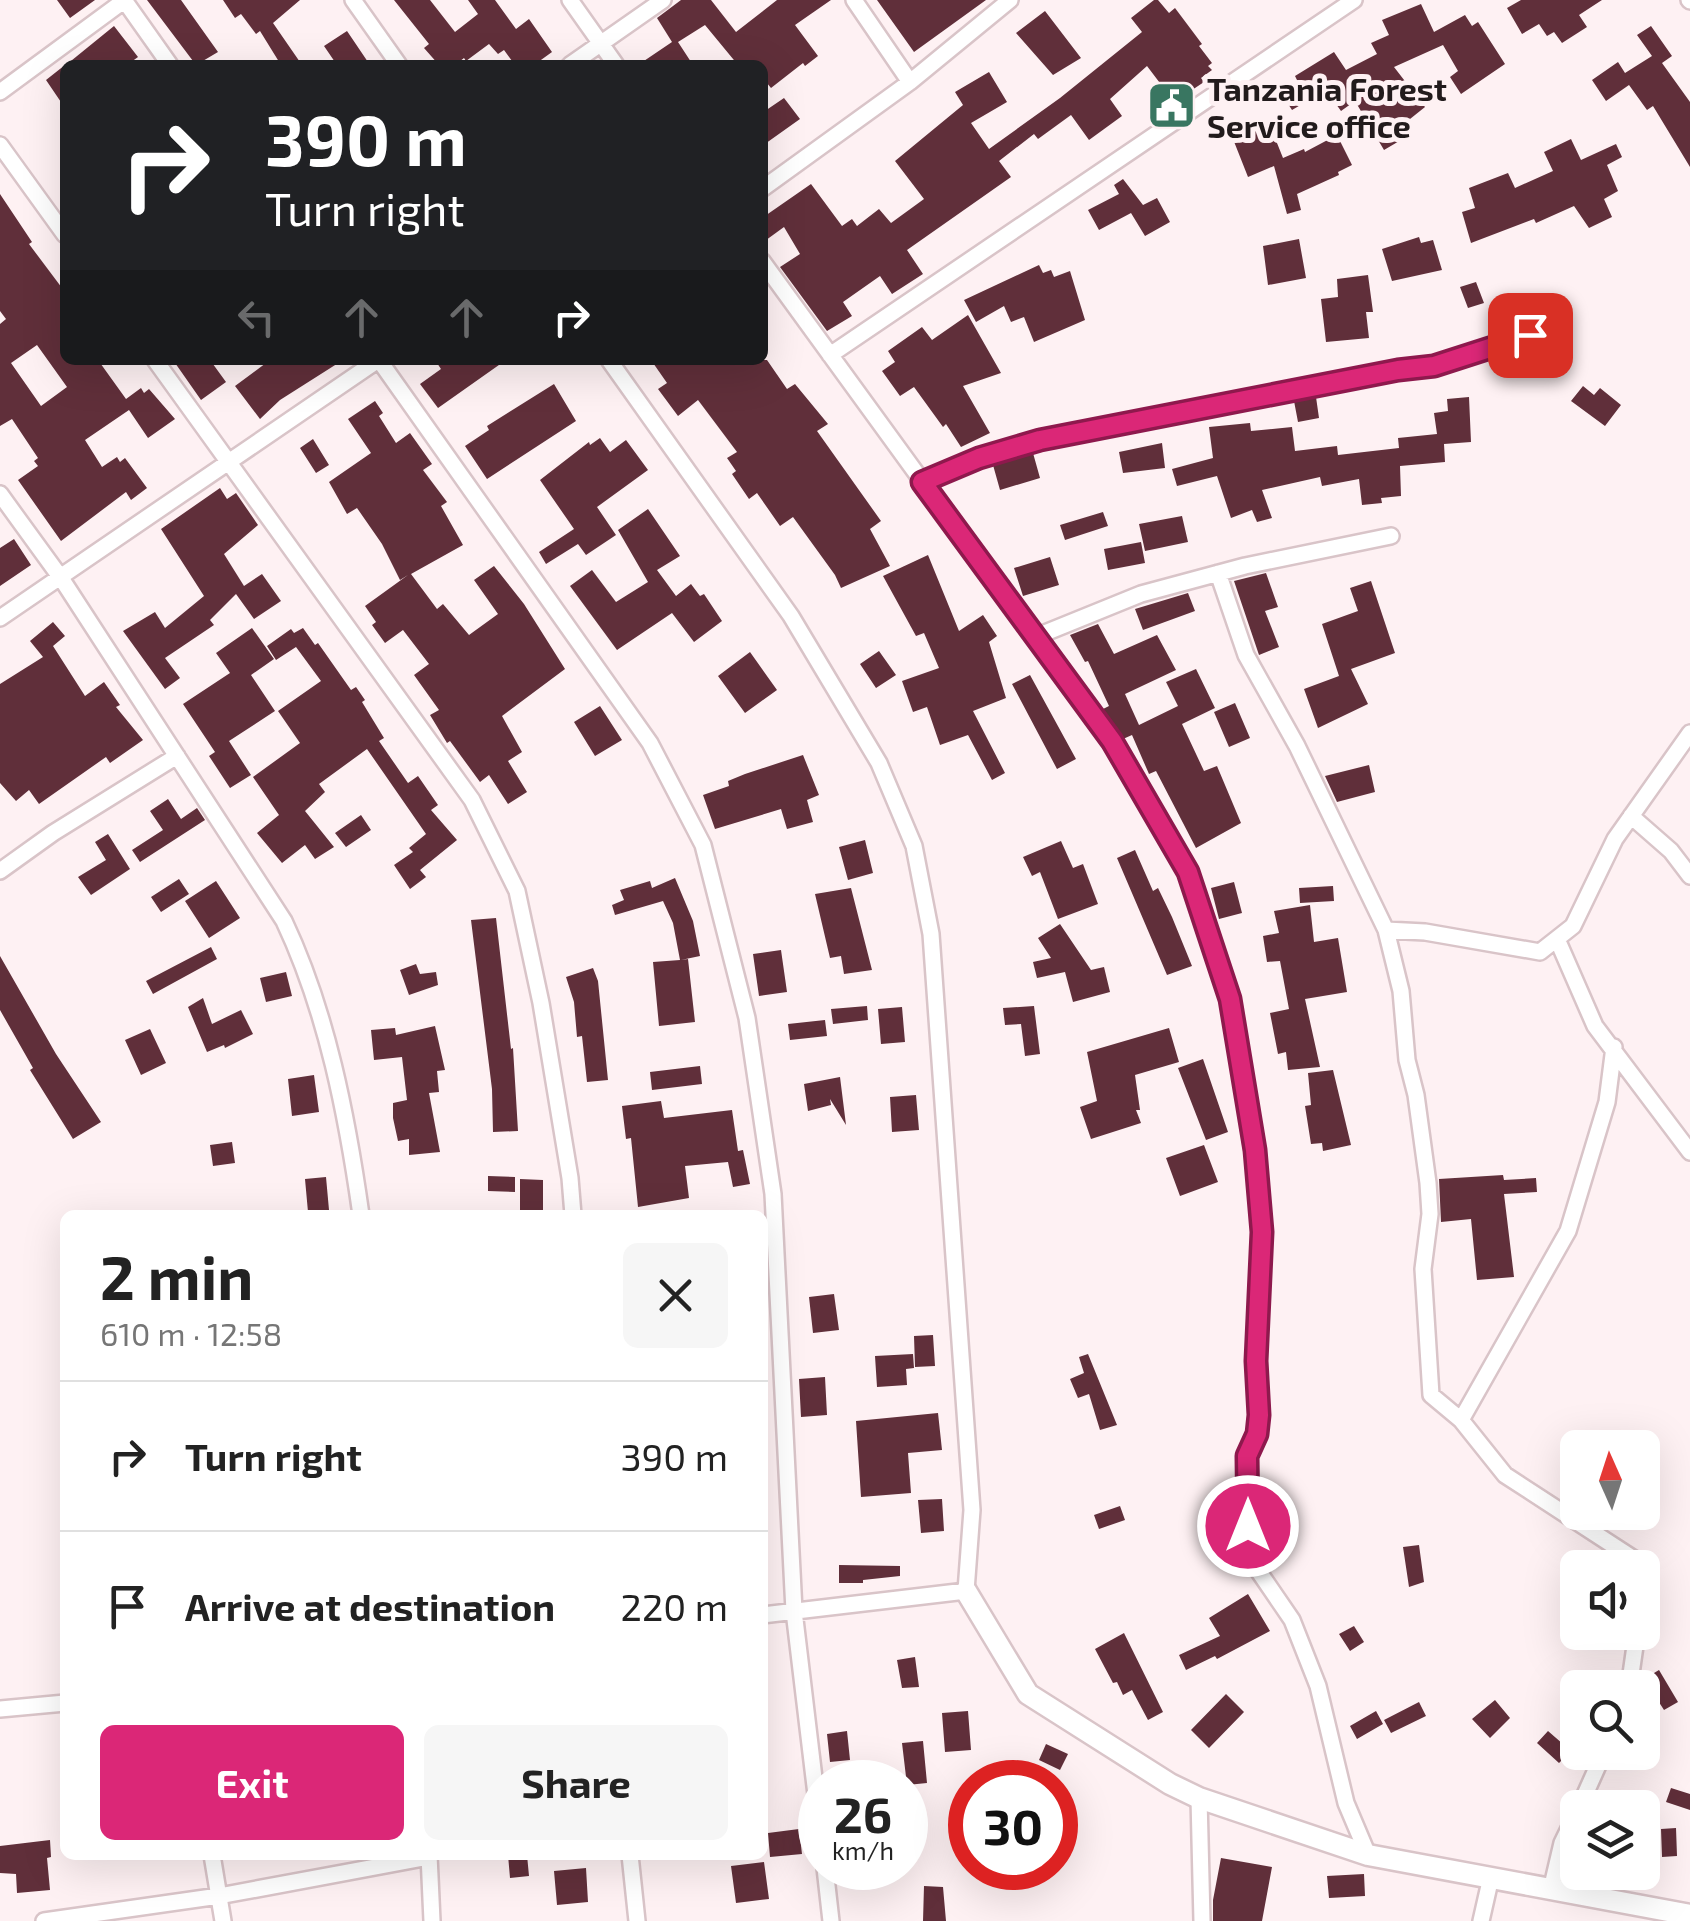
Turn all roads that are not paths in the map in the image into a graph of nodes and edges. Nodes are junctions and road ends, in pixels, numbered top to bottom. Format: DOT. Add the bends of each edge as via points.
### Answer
graph roads {
  1 [pos="124,0"];
  2 [pos="353,0"];
  3 [pos="570,0"];
  4 [pos="663,0"];
  5 [pos="854,0"];
  6 [pos="1010,0"];
  7 [pos="1354,0"];
  8 [pos="600,44"];
  9 [pos="166,60"];
  10 [pos="395,60"];
  11 [pos="577,60"];
  12 [pos="612,60"];
  13 [pos="910,82"];
  14 [pos="0,92"];
  15 [pos="0,145"];
  16 [pos="768,185"];
  17 [pos="60,229"];
  18 [pos="768,269"];
  19 [pos="1530,335"];
  20 [pos="830,355"];
  21 [pos="159,365"];
  22 [pos="372,365"];
  23 [pos="383,365"];
  24 [pos="613,365"];
  25 [pos="229,463"];
  26 [pos="922,482"];
  27 [pos="0,494"];
  28 [pos="1391,536"];
  29 [pos="1218,573"];
  30 [pos="61,578"];
  31 [pos="0,618"];
  32 [pos="1036,638"];
  33 [pos="1690,733"];
  34 [pos="177,756"];
  35 [pos="1631,816"];
  36 [pos="0,871"];
  37 [pos="1690,876"];
  38 [pos="1386,930"];
  39 [pos="1557,938"];
  40 [pos="1614,1047"];
  41 [pos="1690,1152"];
  42 [pos="360,1210"];
  43 [pos="573,1210"];
  44 [pos="1461,1420"];
  45 [pos="1620,1550"];
  46 [pos="966,1591"];
  47 [pos="794,1611"];
  48 [pos="768,1613"];
  49 [pos="60,1704"];
  50 [pos="0,1710"];
  51 [pos="812,1760"];
  52 [pos="1199,1798"];
  53 [pos="1560,1852"];
  54 [pos="1368,1854"];
  55 [pos="213,1860"];
  56 [pos="408,1860"];
  57 [pos="429,1860"];
  58 [pos="630,1860"];
  59 [pos="1491,1877"];
  60 [pos="827,1890"];
  61 [pos="1551,1890"];
  62 [pos="219,1896"];
  63 [pos="1690,1915"];
  64 [pos="44,1921"];
  65 [pos="223,1921"];
  66 [pos="432,1921"];
  67 [pos="636,1921"];
  68 [pos="831,1921"];
  69 [pos="1202,1921"];
  70 [pos="1481,1921"];
  1 -- 9 [label="street"];
  1 -- 14 [label="street"];
  2 -- 10 [label="street"];
  3 -- 8 [label="street"];
  4 -- 8 [label="street"];
  5 -- 13 [label="street"];
  6 -- 13 [label="street"];
  7 -- 20 [label="street"];
  8 -- 11 [label="street"];
  8 -- 12 [label="street"];
  13 -- 16 [label="street"];
  15 -- 17 [label="street"];
  18 -- 20 [label="street"];
  19 -- 26 [label="street" via="1434,366 1040,440"];
  20 -- 26 [label="street"];
  21 -- 25 [label="street"];
  22 -- 25 [label="street"];
  23 -- 47 [label="street" via="650,743 703,845 747,1018 772,1194"];
  24 -- 46 [label="street" via="791,616 879,764 914,846 931,934 972,1510"];
  25 -- 30 [label="street"];
  25 -- 43 [label="street" via="472,800 517,891"];
  26 -- 32 [label="street"];
  27 -- 30 [label="street"];
  28 -- 29 [label="street"];
  29 -- 32 [label="street" via="1141,594"];
  29 -- 38 [label="street" via="1246,654"];
  30 -- 31 [label="street"];
  30 -- 34 [label="street"];
  32 -- 54 [label="street" via="1112,741 1188,872 1230,999 1262,1232 1259,1415 1247,1456 1245,1500 1252,1563 1292,1620 1318,1686 1346,1803"];
  33 -- 35 [label="street"];
  34 -- 36 [label="street"];
  34 -- 42 [label="street" via="284,921 306,968 347,1124"];
  35 -- 37 [label="street"];
  35 -- 39 [label="street" via="1573,926"];
  38 -- 39 [label="street" via="1540,952"];
  38 -- 44 [label="street" via="1428,1183 1424,1269 1431,1394"];
  39 -- 40 [label="street" via="1596,1026"];
  40 -- 41 [label="street"];
  40 -- 44 [label="street" via="1607,1102 1568,1231"];
  44 -- 45 [label="street" via="1505,1474"];
  46 -- 47 [label="street"];
  46 -- 52 [label="street" via="1028,1694"];
  47 -- 48 [label="street"];
  47 -- 51 [label="street"];
  49 -- 50 [label="street"];
  52 -- 54 [label="street"];
  52 -- 69 [label="street"];
  53 -- 61 [label="street"];
  54 -- 59 [label="street"];
  55 -- 62 [label="street"];
  56 -- 62 [label="street"];
  57 -- 66 [label="street"];
  58 -- 67 [label="street"];
  59 -- 61 [label="street"];
  59 -- 70 [label="street"];
  60 -- 68 [label="street"];
  61 -- 63 [label="street"];
  62 -- 64 [label="street"];
  62 -- 65 [label="street"];
}
